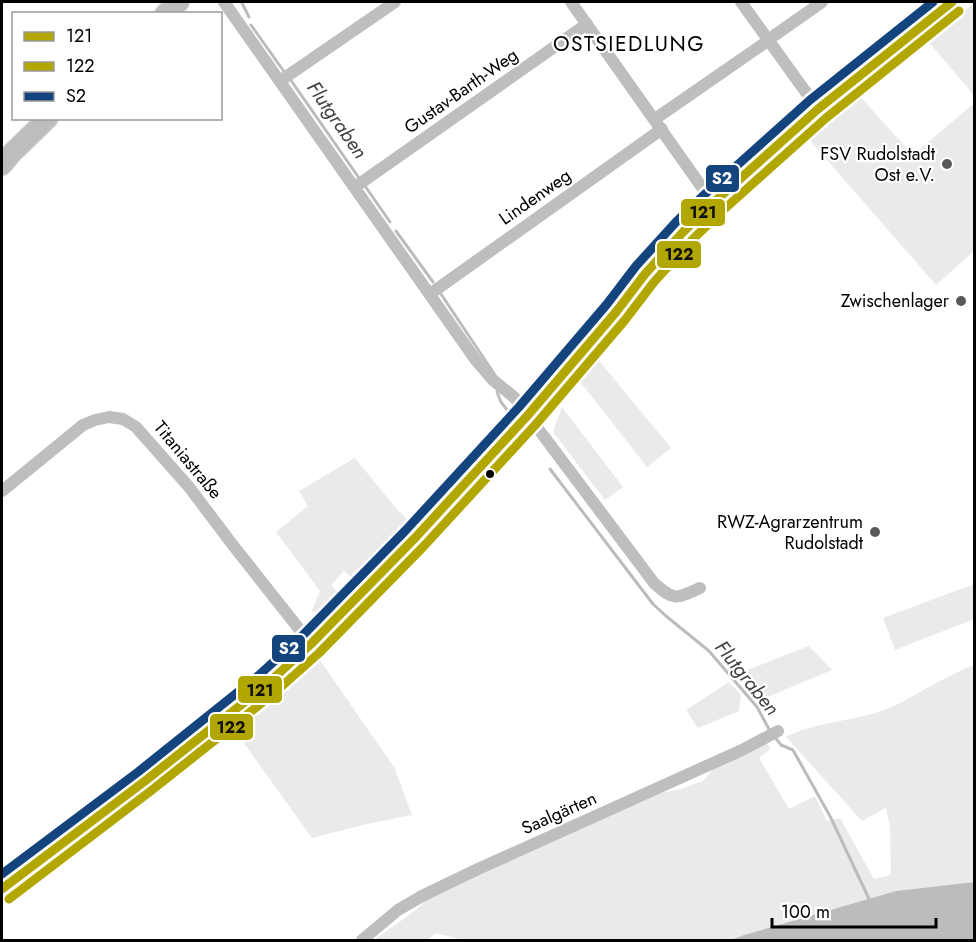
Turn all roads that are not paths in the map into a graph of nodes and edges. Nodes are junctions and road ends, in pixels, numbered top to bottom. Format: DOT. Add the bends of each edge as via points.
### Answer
graph roads {
  1 [pos="179,2"];
  2 [pos="224,2"];
  3 [pos="395,2"];
  4 [pos="572,2"];
  5 [pos="741,2"];
  6 [pos="822,2"];
  7 [pos="952,2"];
  8 [pos="167,12"];
  9 [pos="587,24"];
  10 [pos="769,40"];
  11 [pos="280,81"];
  12 [pos="818,109"];
  13 [pos="46,120"];
  14 [pos="658,124"];
  15 [pos="2,165"];
  16 [pos="355,187"];
  17 [pos="713,203"];
  18 [pos="430,294"];
  19 [pos="528,415"];
  20 [pos="2,491"];
  21 [pos="699,588"];
  22 [pos="312,644"];
  23 [pos="773,734"];
  24 [pos="2,889"];
  25 [pos="362,940"];
  1 -- 8 [label="main road"];
  2 -- 11 [label="street"];
  3 -- 11 [label="street"];
  4 -- 9 [label="street"];
  5 -- 10 [label="street"];
  6 -- 10 [label="street, Lindenweg"];
  7 -- 12 [label="street"];
  9 -- 14 [label="street"];
  9 -- 16 [label="street, Gustav-Barth-Weg"];
  10 -- 12 [label="street"];
  10 -- 14 [label="street, Lindenweg"];
  11 -- 16 [label="street"];
  12 -- 17 [label="street"];
  13 -- 15 [label="main road"];
  14 -- 17 [label="street"];
  14 -- 18 [label="street, Lindenweg"];
  16 -- 18 [label="street"];
  17 -- 19 [label="street" via="645,274"];
  18 -- 19 [label="street" via="475,358"];
  19 -- 21 [label="street" via="654,583 675,597"];
  19 -- 22 [label="street"];
  20 -- 22 [label="street, Titaniastraße" via="83,425 109,417 123,419 136,427 189,487"];
  22 -- 24 [label="street" via="145,781"];
  23 -- 25 [label="street, Saalgärten" via="422,897 398,910"];
}
